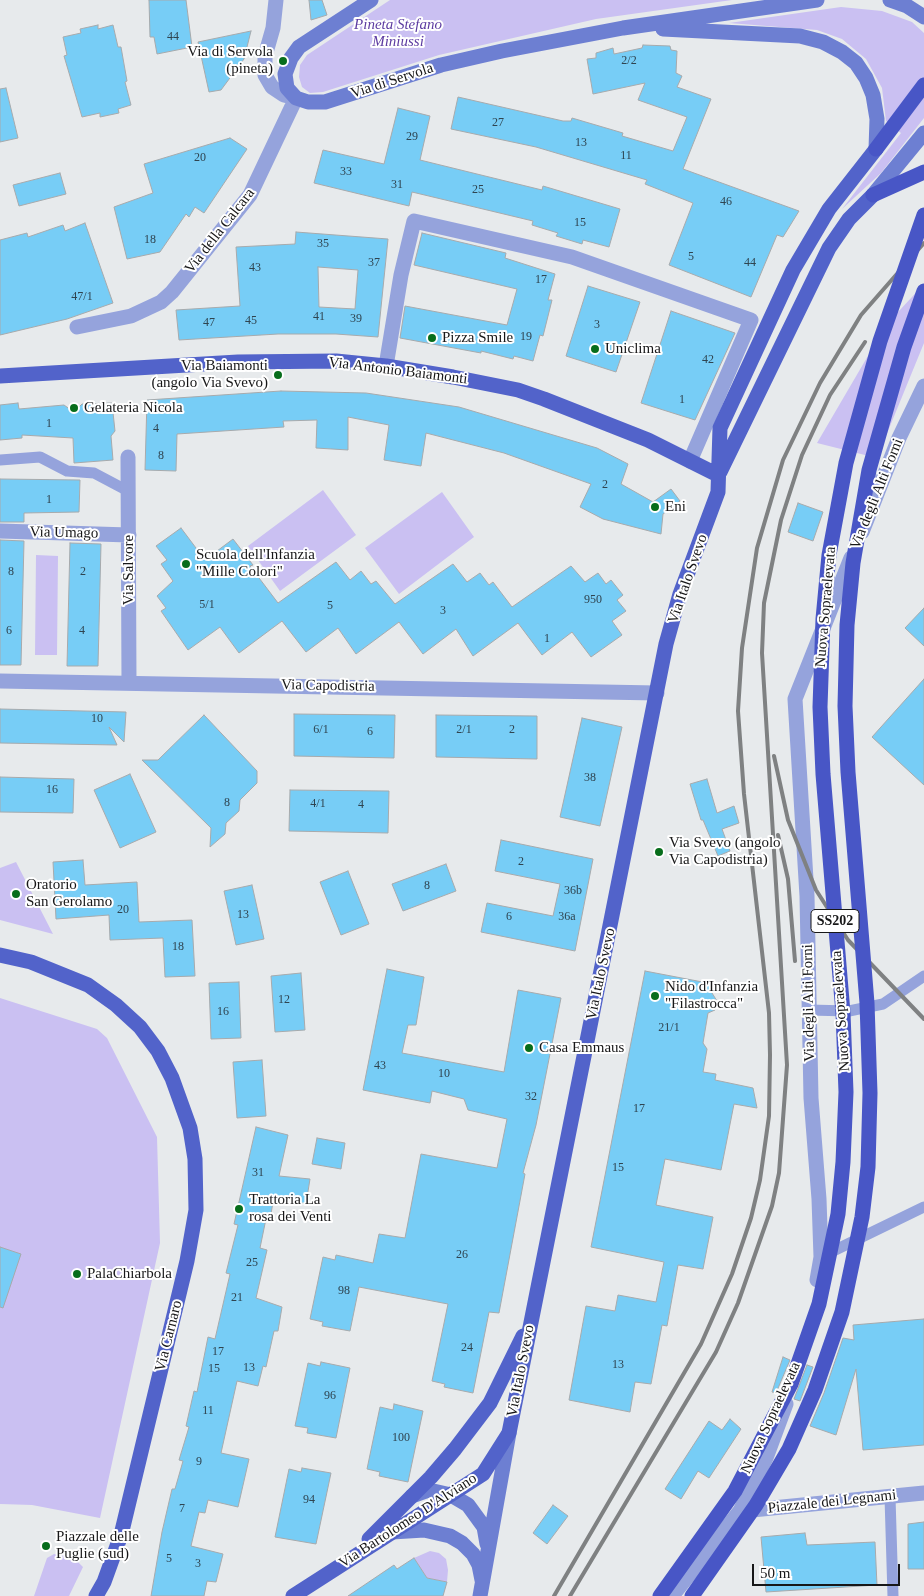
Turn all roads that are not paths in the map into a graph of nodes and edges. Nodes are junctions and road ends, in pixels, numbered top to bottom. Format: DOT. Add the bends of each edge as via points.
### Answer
graph roads {
  1 [pos="276,0"];
  2 [pos="371,0"];
  3 [pos="817,0"];
  4 [pos="890,0"];
  5 [pos="924,17"];
  6 [pos="629,27"];
  7 [pos="924,85"];
  8 [pos="296,98"];
  9 [pos="924,133"];
  10 [pos="876,149"];
  11 [pos="922,173"];
  12 [pos="873,196"];
  13 [pos="924,215"];
  14 [pos="924,291"];
  15 [pos="77,327"];
  16 [pos="386,366"];
  17 [pos="0,376"];
  18 [pos="924,386"];
  19 [pos="128,457"];
  20 [pos="0,460"];
  21 [pos="690,461"];
  22 [pos="718,475"];
  23 [pos="128,491"];
  24 [pos="0,531"];
  25 [pos="129,535"];
  26 [pos="0,681"];
  27 [pos="129,683"];
  28 [pos="656,693"];
  29 [pos="0,955"];
  30 [pos="924,976"];
  31 [pos="809,1010"];
  32 [pos="924,1207"];
  33 [pos="821,1257"];
  34 [pos="531,1321"];
  35 [pos="509,1433"];
  36 [pos="451,1494"];
  37 [pos="924,1494"];
  38 [pos="412,1496"];
  39 [pos="890,1497"];
  40 [pos="740,1512"];
  41 [pos="392,1532"];
  42 [pos="489,1550"];
  43 [pos="350,1558"];
  44 [pos="481,1590"];
  45 [pos="96,1596"];
  46 [pos="293,1596"];
  47 [pos="660,1596"];
  48 [pos="672,1596"];
  49 [pos="692,1596"];
  50 [pos="893,1596"];
  1 -- 8 [label="street" via="274,28 265,56 265,75 272,87"];
  2 -- 8 [label="main road" via="299,47 285,74 287,88"];
  3 -- 6 [label="main road, Via di Servola"];
  4 -- 5 [label="main road"];
  6 -- 8 [label="main road, Via di Servola" via="441,65 325,102"];
  6 -- 10 [label="main road, Via di Servola" via="800,36 823,42 856,63 866,78 877,119"];
  7 -- 10 [label="highway"];
  8 -- 15 [label="street, Via della Calcara" via="250,195 172,292 161,302 131,316"];
  9 -- 12 [label="main road"];
  10 -- 22 [label="main road, Via Italo Svevo" via="829,209 765,326 720,428"];
  11 -- 12 [label="highway"];
  12 -- 22 [label="main road, Via Italo Svevo" via="849,219 829,248"];
  13 -- 47 [label="highway, Nuova Sopraelevata / SS202, bridge" via="880,342 846,463 829,555 822,620 822,774 843,1013 846,1092 838,1214 819,1304 790,1384 735,1491"];
  14 -- 49 [label="highway, Nuova Sopraelevata / SS202, bridge" via="904,347 869,470 847,625 844,706 870,1092 868,1167 862,1218 842,1312 811,1399 788,1449 756,1505"];
  16 -- 17 [label="main road, Via Antonio Baiamonti" via="257,361"];
  16 -- 21 [label="main road, Via Antonio Baiamonti" via="518,390 570,407"];
  16 -- 21 [label="street" via="414,220 572,257 751,320"];
  18 -- 31 [label="street, Via degli Alti Forni" via="899,438 795,699 807,896"];
  19 -- 23 [label="street, Via Salvore"];
  20 -- 23 [label="lane" via="40,457 67,471 94,473"];
  21 -- 22 [label="main road, Via Antonio Baiamonti"];
  22 -- 28 [label="main road, Via Italo Svevo" via="713,510 680,594"];
  23 -- 25 [label="street, Via Salvore"];
  24 -- 25 [label="street, Via Umago"];
  25 -- 27 [label="street, Via Salvore"];
  26 -- 27 [label="street, Via Capodistria"];
  27 -- 28 [label="street, Via Capodistria"];
  28 -- 34 [label="main road, Via Italo Svevo"];
  29 -- 45 [label="main road, Via Carnaro" via="61,972 88,985 116,1005 140,1027 158,1052 172,1078 190,1128 196,1189 192,1234 118,1544"];
  30 -- 31 [label="lane" via="883,1004 849,1011"];
  31 -- 33 [label="street, Via degli Alti Forni" via="810,1098 820,1199"];
  32 -- 33 [label="lane"];
  33 -- 40 [label="street, Via degli Alti Forni" via="808,1336 794,1383 766,1458"];
  34 -- 35 [label="main road, Via Italo Svevo"];
  34 -- 38 [label="main road" via="490,1403 455,1449"];
  35 -- 36 [label="main road, Via Bartolomeo D'Alviano" via="483,1474"];
  35 -- 42 [label="main road, Via Italo Svevo"];
  36 -- 38 [label="main road" via="429,1490"];
  36 -- 41 [label="main road, Via Bartolomeo D'Alviano"];
  36 -- 42 [label="main road" via="474,1512 484,1528"];
  37 -- 39 [label="street, Piazzale dei Legnami"];
  38 -- 43 [label="main road"];
  39 -- 40 [label="street, Piazzale dei Legnami"];
  39 -- 50 [label="lane"];
  40 -- 48 [label="street, Via degli Alti Forni"];
  41 -- 43 [label="main road, Via Bartolomeo D'Alviano"];
  41 -- 44 [label="main road" via="424,1530 450,1536 462,1543 479,1566"];
  42 -- 44 [label="main road, Via Italo Svevo"];
  43 -- 46 [label="main road, Via Bartolomeo D'Alviano"];
}
